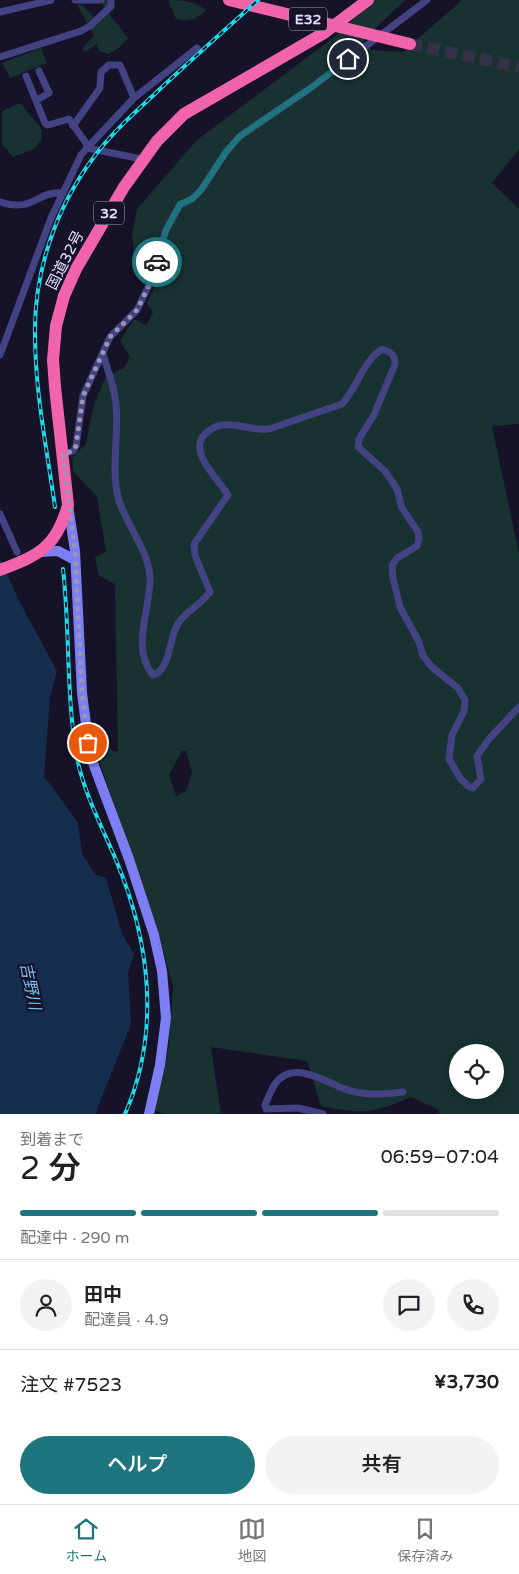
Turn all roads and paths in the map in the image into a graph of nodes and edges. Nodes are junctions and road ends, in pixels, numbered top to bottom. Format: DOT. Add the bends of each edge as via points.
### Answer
graph roads {
  1 [pos="51,0"];
  2 [pos="75,0"];
  3 [pos="102,0"];
  4 [pos="111,0"];
  5 [pos="229,0"];
  6 [pos="368,0"];
  7 [pos="427,0"];
  8 [pos="0,12"];
  9 [pos="410,44"];
  10 [pos="197,48"];
  11 [pos="0,57"];
  12 [pos="39,71"];
  13 [pos="26,76"];
  14 [pos="134,98"];
  15 [pos="37,100"];
  16 [pos="73,126"];
  17 [pos="89,148"];
  18 [pos="142,160"];
  19 [pos="62,193"];
  20 [pos="0,202"];
  21 [pos="0,353"];
  22 [pos="102,353"];
  23 [pos="63,454"];
  24 [pos="68,505"];
  25 [pos="0,514"];
  26 [pos="17,552"];
  27 [pos="41,552"];
  28 [pos="75,560"];
  29 [pos="0,570"];
  30 [pos="519,708"];
  31 [pos="403,1092"];
  32 [pos="149,1114"];
  33 [pos="323,1114"];
  1 -- 8 [label="street"];
  2 -- 3 [label="street"];
  4 -- 11 [label="street" via="112,6 81,31"];
  5 -- 9 [label="highway, E32"];
  6 -- 18 [label="highway, 国道32号 / 32" via="324,32 184,114"];
  7 -- 22 [label="street" via="312,87 240,136 201,190 180,204 166,230 151,281 137,310 110,337"];
  10 -- 14 [label="street"];
  12 -- 15 [label="street" via="49,93"];
  13 -- 15 [label="street"];
  14 -- 16 [label="street" via="120,64 109,65 101,72 100,88"];
  14 -- 17 [label="street"];
  15 -- 16 [label="street" via="45,123 69,119"];
  16 -- 17 [label="street"];
  17 -- 18 [label="street"];
  17 -- 19 [label="street"];
  18 -- 23 [label="highway, 国道32号 / 32" via="76,269 64,296 56,326 53,360"];
  19 -- 20 [label="street" via="52,193 25,206"];
  19 -- 21 [label="street"];
  22 -- 23 [label="street" via="83,396 76,446 73,451"];
  22 -- 30 [label="street" via="116,405 118,496 150,576 143,644 153,675 161,670 180,620 203,602 210,592 195,555 194,544 228,495 202,459 202,437 218,425 232,424 256,431 269,429 342,404 382,349 392,352 395,364 358,447 385,471 402,508 418,532 417,546 397,558 392,565 393,578 400,607 423,656 458,688 465,700 464,711 452,735 449,759 468,786 473,788 481,779 477,756"];
  23 -- 24 [label="highway, 国道32号 / 32"];
  24 -- 27 [label="highway, 国道32号 / 32" via="64,519"];
  24 -- 28 [label="street"];
  25 -- 26 [label="street"];
  27 -- 28 [label="street" via="65,553"];
  27 -- 29 [label="highway, 国道32号 / 32"];
  28 -- 32 [label="street" via="84,712 90,755 129,859 162,971 166,1018"];
  31 -- 33 [label="street" via="357,1092 312,1074 292,1074 276,1082 265,1105 266,1109 298,1108"];
}
